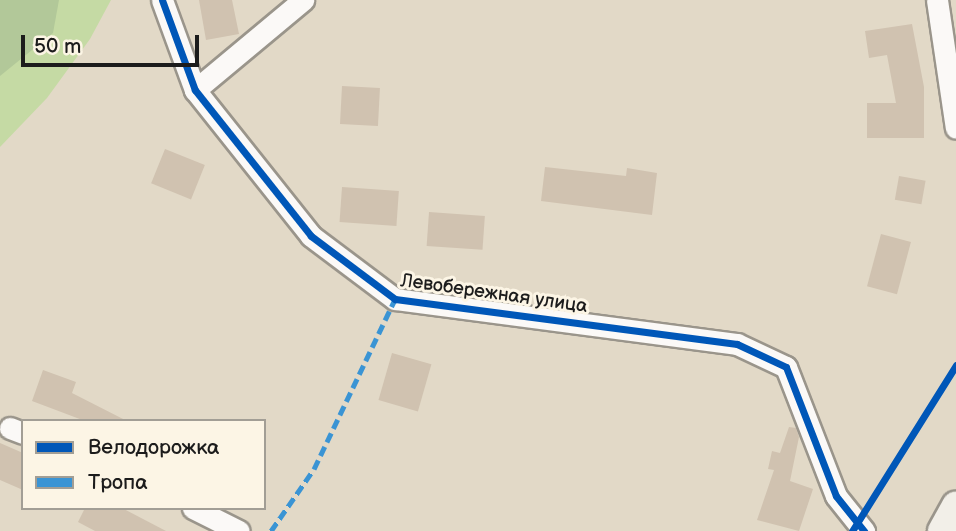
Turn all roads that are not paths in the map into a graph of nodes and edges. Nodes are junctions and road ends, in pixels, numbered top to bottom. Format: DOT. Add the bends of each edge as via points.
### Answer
graph roads {
  1 [pos="162,0"];
  2 [pos="303,0"];
  3 [pos="937,0"];
  4 [pos="195,90"];
  5 [pos="956,128"];
  6 [pos="956,506"];
  7 [pos="197,510"];
  8 [pos="239,531"];
  9 [pos="864,531"];
  10 [pos="943,531"];
  1 -- 4 [label="street, Левобережная улица"];
  2 -- 4 [label="street"];
  3 -- 5 [label="street"];
  4 -- 9 [label="street, Левобережная улица" via="311,236 395,299 737,344 786,368 836,496"];
  6 -- 10 [label="main road"];
  7 -- 8 [label="street"];
}
